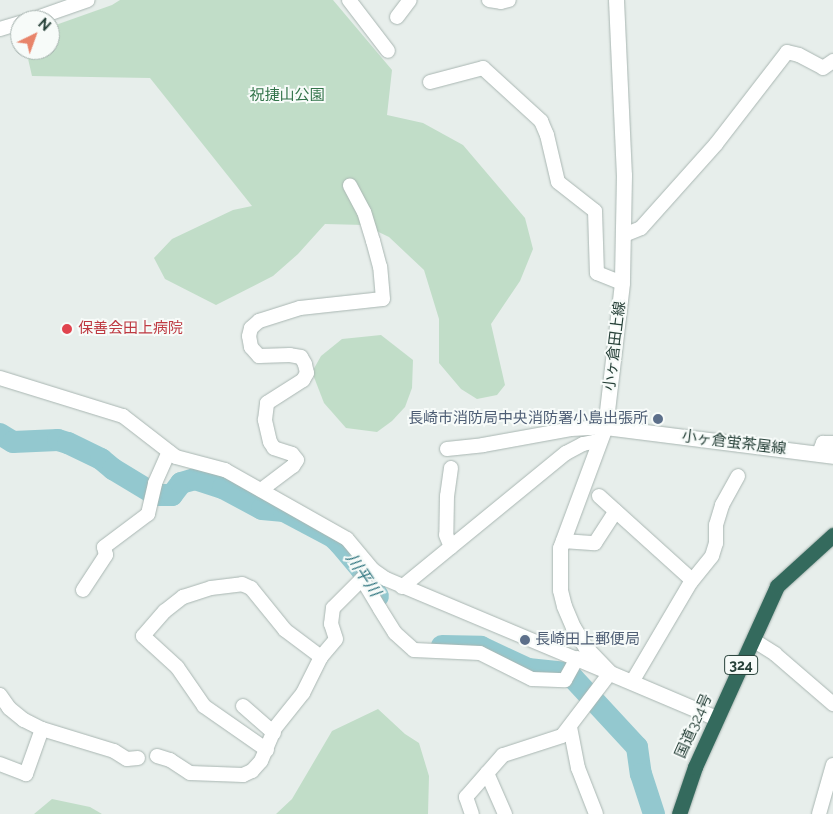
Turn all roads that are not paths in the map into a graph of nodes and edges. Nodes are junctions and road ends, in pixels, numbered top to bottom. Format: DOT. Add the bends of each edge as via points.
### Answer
graph roads {
  1 [pos="88,0"];
  2 [pos="349,0"];
  3 [pos="410,0"];
  4 [pos="489,0"];
  5 [pos="509,0"];
  6 [pos="616,0"];
  7 [pos="60,10"];
  8 [pos="397,17"];
  9 [pos="388,51"];
  10 [pos="833,61"];
  11 [pos="430,82"];
  12 [pos="350,186"];
  13 [pos="624,235"];
  14 [pos="622,283"];
  15 [pos="1,381"];
  16 [pos="605,427"];
  17 [pos="599,442"];
  18 [pos="833,444"];
  19 [pos="446,449"];
  20 [pos="168,452"];
  21 [pos="826,454"];
  22 [pos="451,468"];
  23 [pos="738,476"];
  24 [pos="260,490"];
  25 [pos="599,496"];
  26 [pos="616,512"];
  27 [pos="833,535"];
  28 [pos="563,541"];
  29 [pos="451,546"];
  30 [pos="373,570"];
  31 [pos="362,579"];
  32 [pos="692,580"];
  33 [pos="402,587"];
  34 [pos="83,590"];
  35 [pos="752,640"];
  36 [pos="321,657"];
  37 [pos="577,658"];
  38 [pos="610,673"];
  39 [pos="632,682"];
  40 [pos="0,695"];
  41 [pos="833,704"];
  42 [pos="243,706"];
  43 [pos="716,718"];
  44 [pos="570,727"];
  45 [pos="42,728"];
  46 [pos="274,732"];
  47 [pos="267,750"];
  48 [pos="157,756"];
  49 [pos="138,758"];
  50 [pos="0,764"];
  51 [pos="833,765"];
  52 [pos="487,773"];
  53 [pos="472,814"];
  54 [pos="505,814"];
  55 [pos="596,814"];
  56 [pos="678,814"];
  57 [pos="819,814"];
  1 -- 7 [label="street"];
  2 -- 9 [label="street"];
  3 -- 8 [label="street"];
  4 -- 5 [label="street"];
  6 -- 13 [label="main road, 小ヶ倉田上線"];
  10 -- 13 [label="street" via="823,68 787,52 716,144 641,228"];
  11 -- 14 [label="street" via="483,68 540,121 547,135 558,182 595,211 597,273"];
  12 -- 24 [label="street" via="364,212 373,242 380,267 383,299 300,308 259,321 252,328 249,336 251,347 259,356 301,357 307,373 303,380 267,403 265,420 270,442 274,448 292,454 297,460 294,466"];
  13 -- 14 [label="main road, 小ヶ倉田上線"];
  14 -- 16 [label="main road, 小ヶ倉田上線"];
  15 -- 20 [label="street" via="123,416"];
  16 -- 17 [label="main road, 小ヶ倉田上線"];
  16 -- 19 [label="street" via="571,429"];
  16 -- 21 [label="main road, 小ヶ倉蛍茶屋線"];
  17 -- 28 [label="main road, 小ヶ倉田上線"];
  17 -- 29 [label="street" via="583,444 566,453"];
  18 -- 21 [label="street" via="823,443"];
  20 -- 24 [label="street" via="225,470"];
  20 -- 34 [label="street" via="155,483 148,514 104,547 106,555"];
  22 -- 29 [label="street" via="446,535"];
  23 -- 32 [label="street" via="722,505 712,556"];
  24 -- 30 [label="street" via="347,539"];
  25 -- 26 [label="street"];
  26 -- 28 [label="street" via="595,543"];
  26 -- 32 [label="street"];
  27 -- 35 [label="highway, 国道324号 / 324" via="778,586"];
  28 -- 38 [label="main road, 小ヶ倉田上線" via="559,576 564,606 586,648"];
  29 -- 33 [label="street"];
  30 -- 31 [label="street"];
  30 -- 33 [label="street"];
  31 -- 36 [label="street" via="333,608 331,624 336,639"];
  31 -- 37 [label="street" via="395,633 414,650 480,653 532,678 565,680"];
  32 -- 39 [label="street"];
  33 -- 37 [label="street"];
  35 -- 41 [label="street" via="775,654"];
  35 -- 43 [label="highway, 国道324号 / 324"];
  36 -- 46 [label="street" via="303,694"];
  36 -- 47 [label="street" via="299,643 251,588 242,584 211,588 183,597 165,611 143,636 177,667 204,706"];
  37 -- 38 [label="street"];
  38 -- 39 [label="main road, 小ヶ倉田上線"];
  38 -- 44 [label="street"];
  39 -- 43 [label="main road, 小ヶ倉田上線"];
  40 -- 45 [label="street" via="9,708 24,720"];
  42 -- 46 [label="street"];
  43 -- 56 [label="highway, 国道324号 / 324"];
  44 -- 52 [label="street" via="562,736 503,755"];
  44 -- 55 [label="street" via="578,768"];
  45 -- 49 [label="street" via="114,751 127,759"];
  45 -- 50 [label="street" via="26,774"];
  46 -- 47 [label="street"];
  47 -- 48 [label="street" via="252,771 242,774 190,773"];
  51 -- 57 [label="street"];
  52 -- 53 [label="street" via="466,797"];
  52 -- 54 [label="street"];
}
